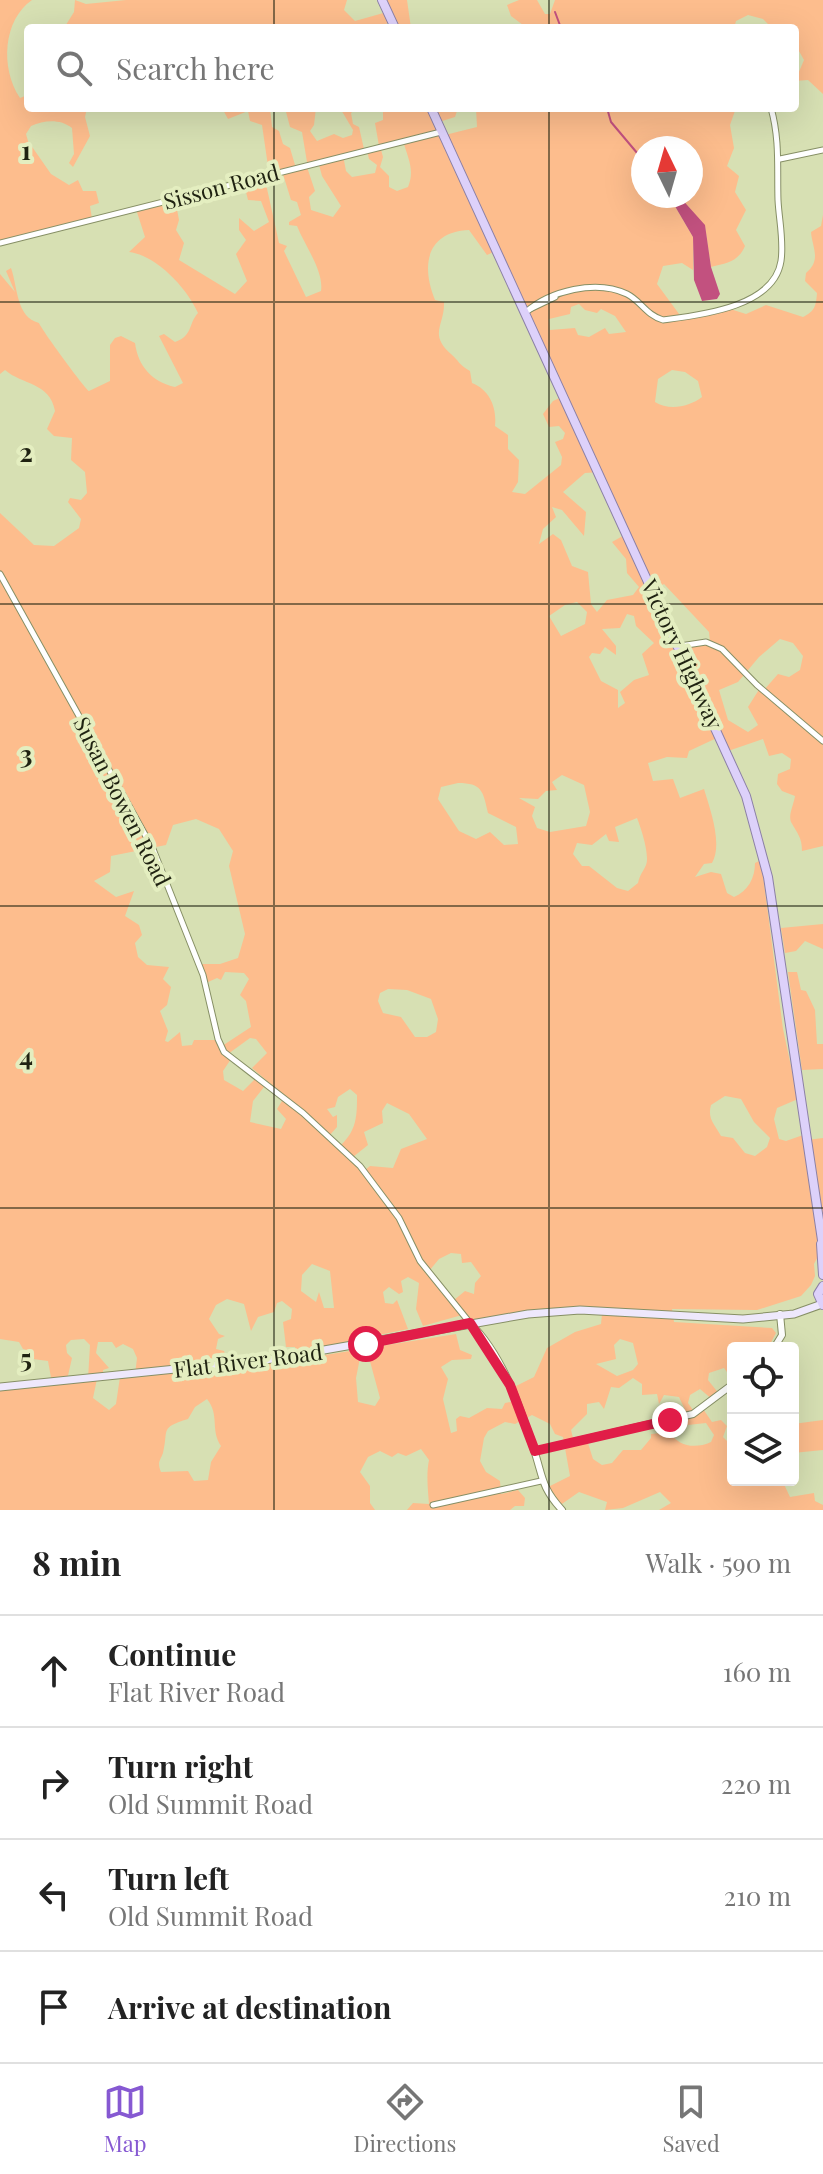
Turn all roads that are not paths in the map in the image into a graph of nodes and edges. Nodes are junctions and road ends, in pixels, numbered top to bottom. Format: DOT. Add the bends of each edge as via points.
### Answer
graph roads {
  1 [pos="382,0"];
  2 [pos="393,24"];
  3 [pos="433,112"];
  4 [pos="772,112"];
  5 [pos="442,132"];
  6 [pos="823,150"];
  7 [pos="780,159"];
  8 [pos="0,243"];
  9 [pos="528,310"];
  10 [pos="0,574"];
  11 [pos="680,646"];
  12 [pos="823,741"];
  13 [pos="820,1235"];
  14 [pos="823,1247"];
  15 [pos="822,1284"];
  16 [pos="822,1304"];
  17 [pos="780,1314"];
  18 [pos="470,1323"];
  19 [pos="778,1342"];
  20 [pos="0,1387"];
  21 [pos="727,1388"];
  22 [pos="535,1451"];
  23 [pos="541,1481"];
  24 [pos="433,1505"];
  25 [pos="562,1510"];
  1 -- 2 [label="main road"];
  3 -- 5 [label="main road, Victory Highway"];
  4 -- 7 [label="street"];
  5 -- 8 [label="street, Sisson Road"];
  5 -- 9 [label="main road, Victory Highway"];
  6 -- 7 [label="street"];
  7 -- 9 [label="street" via="781,263 771,285 757,298 663,320 623,292 585,288"];
  9 -- 11 [label="main road, Victory Highway"];
  10 -- 18 [label="street, Susan Bowen Road" via="153,849 203,975 224,1052 303,1113 360,1166 399,1218 420,1261"];
  11 -- 12 [label="street" via="716,645"];
  11 -- 13 [label="main road, Victory Highway" via="741,780 764,855"];
  13 -- 14 [label="main road, Victory Highway"];
  13 -- 15 [label="main road, Victory Highway"];
  15 -- 16 [label="main road, Victory Highway"];
  15 -- 17 [label="main road, Flat River Road" via="799,1307"];
  16 -- 17 [label="main road, Flat River Road"];
  17 -- 18 [label="main road, Flat River Road" via="732,1319 565,1310"];
  17 -- 19 [label="street"];
  18 -- 20 [label="main road, Flat River Road" via="273,1359"];
  18 -- 22 [label="street" via="510,1385"];
  21 -- 22 [label="street" via="693,1414"];
  22 -- 23 [label="street"];
  23 -- 24 [label="street"];
  23 -- 25 [label="street"];
}
